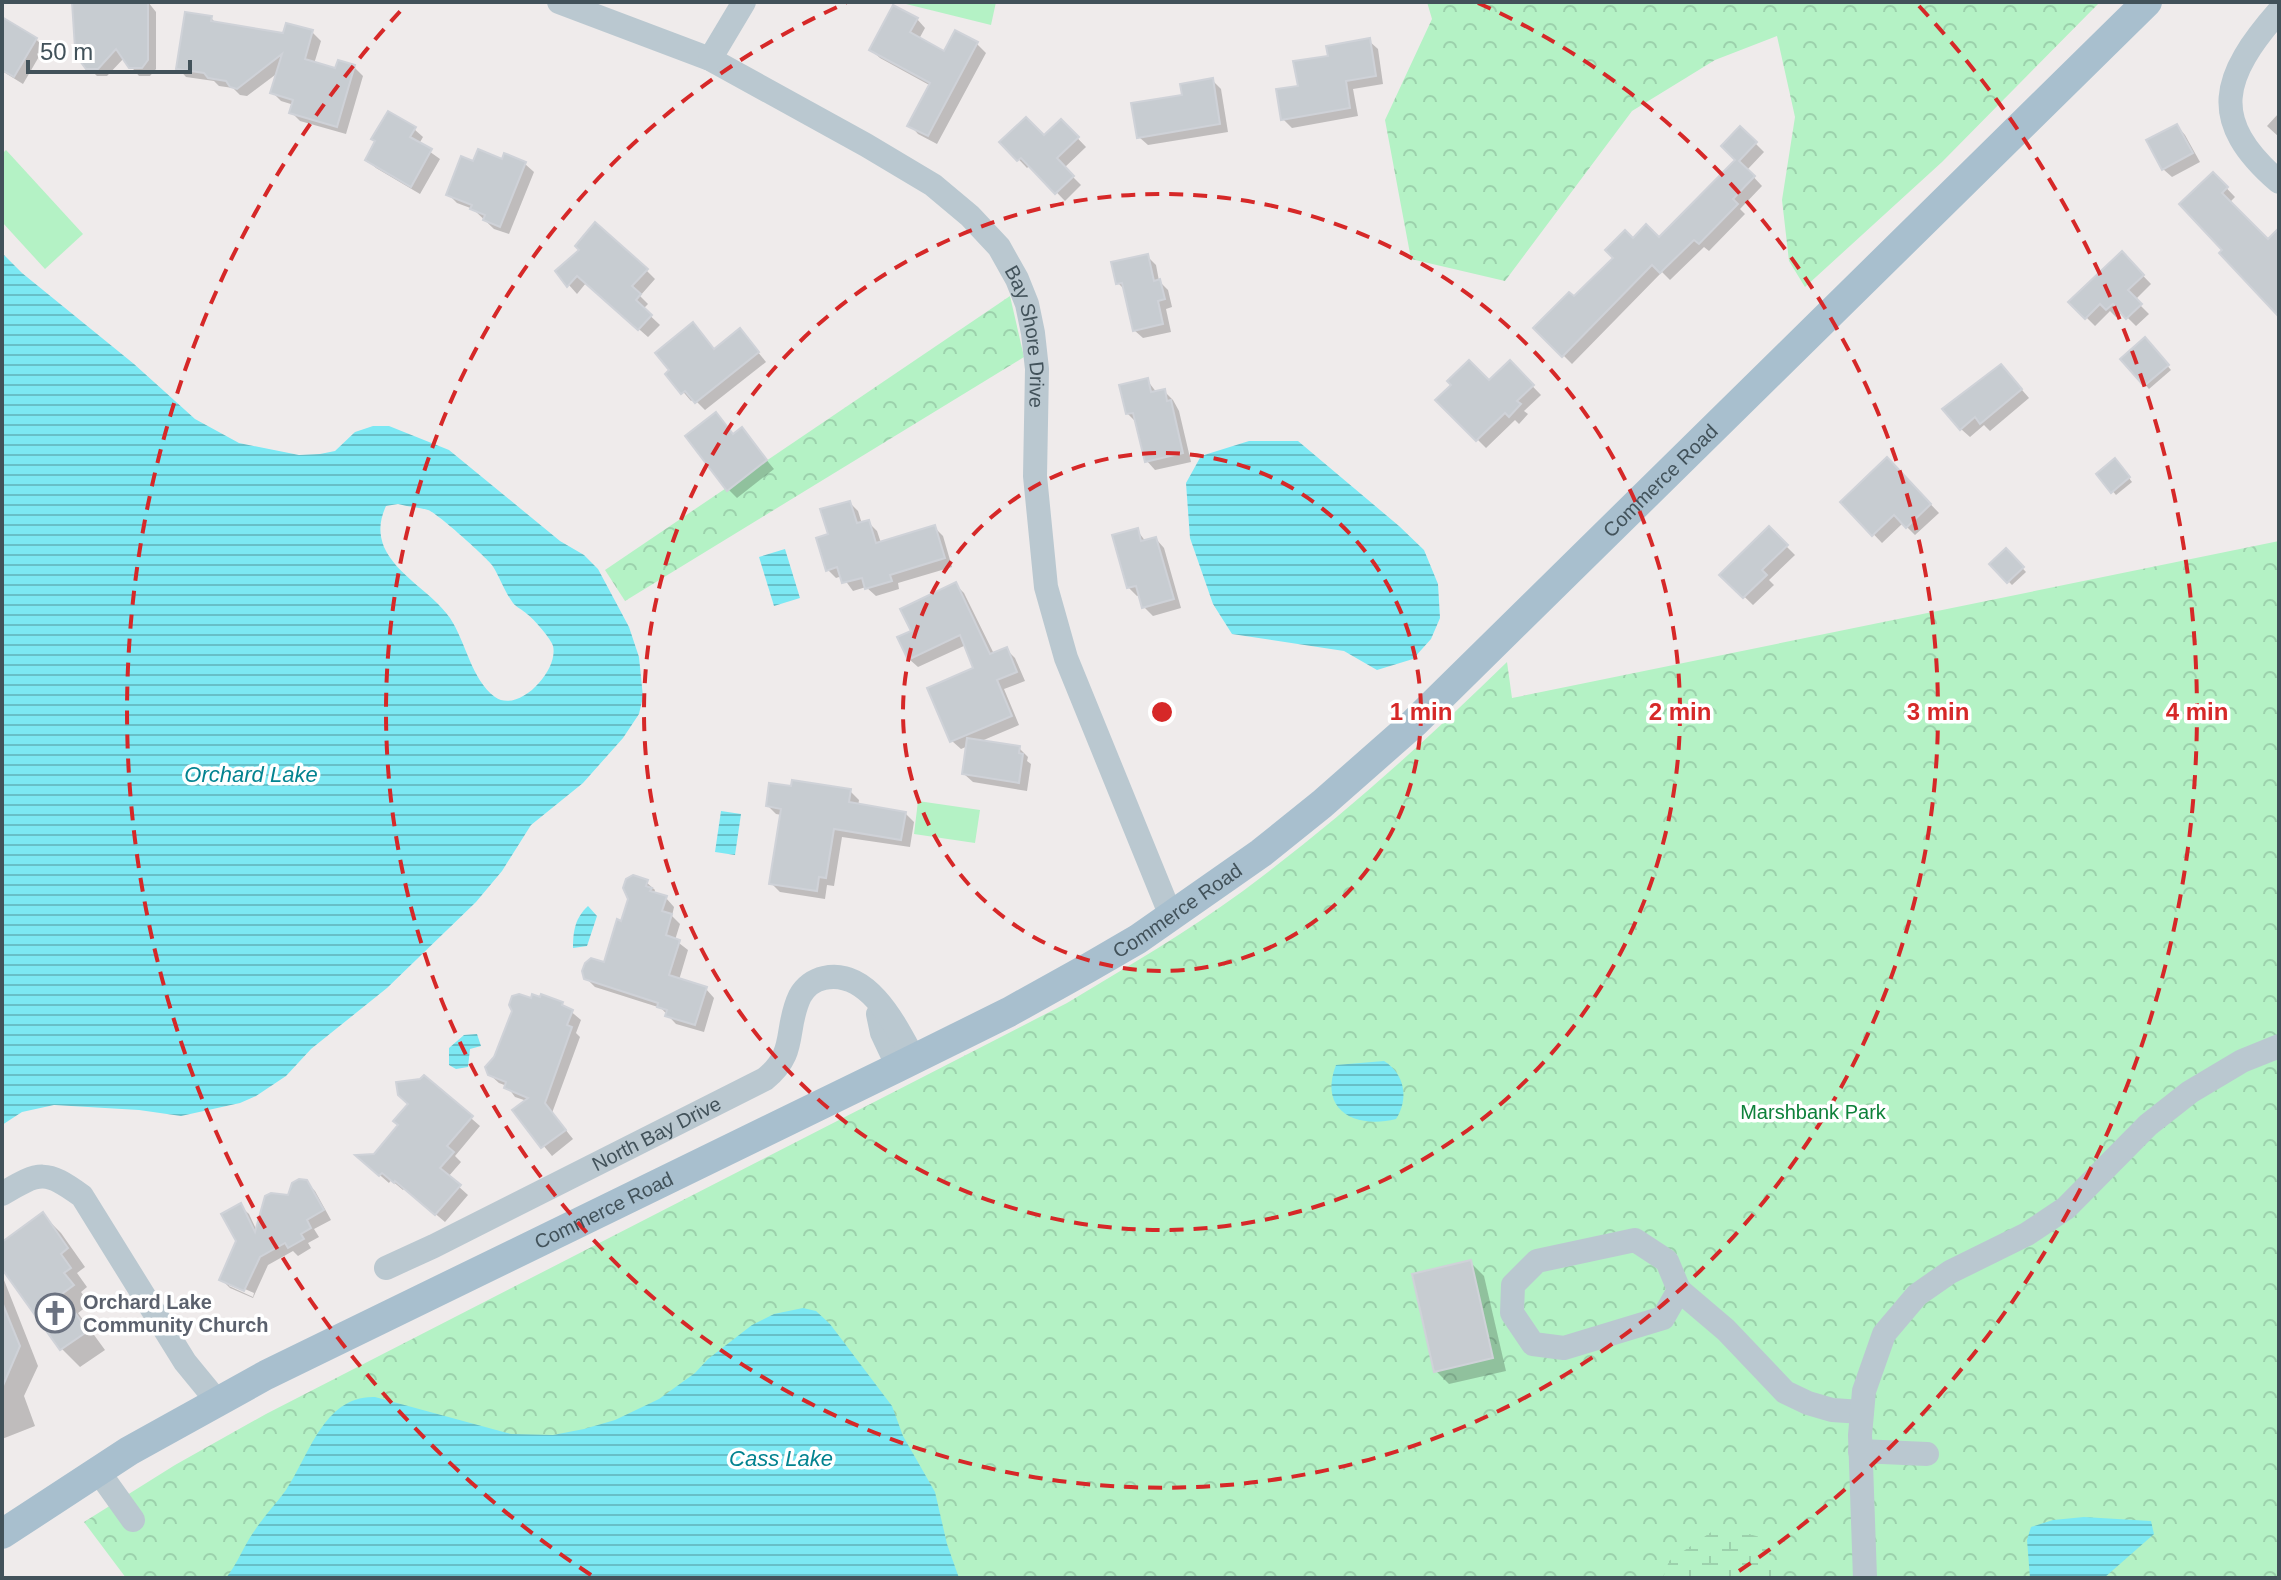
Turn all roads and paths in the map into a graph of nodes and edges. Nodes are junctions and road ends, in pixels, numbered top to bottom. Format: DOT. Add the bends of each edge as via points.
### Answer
graph roads {
  1 [pos="559,2"];
  2 [pos="744,2"];
  3 [pos="2147,2"];
  4 [pos="2279,11"];
  5 [pos="710,59"];
  6 [pos="2279,182"];
  7 [pos="1171,916"];
  8 [pos="2279,1046"];
  9 [pos="906,1063"];
  10 [pos="2,1194"];
  11 [pos="386,1268"];
  12 [pos="1679,1290"];
  13 [pos="217,1401"];
  14 [pos="1862,1412"];
  15 [pos="1860,1451"];
  16 [pos="1927,1454"];
  17 [pos="98,1471"];
  18 [pos="133,1520"];
  19 [pos="2,1534"];
  20 [pos="1865,1578"];
  1 -- 5 [label="street, Bay Shore Drive"];
  2 -- 5 [label="street"];
  3 -- 7 [label="main road, Commerce Road" via="1414,723 1281,837"];
  4 -- 6 [label="street" via="2238,66 2230,102 2247,151"];
  5 -- 7 [label="street, Bay Shore Drive" via="933,185 999,247 1017,279 1027,304 1037,369 1035,476 1046,587 1066,658"];
  7 -- 9 [label="main road, Commerce Road" via="1065,981"];
  8 -- 14 [label="street" via="2190,1092 2148,1125 2066,1208 1917,1295 1884,1334"];
  9 -- 11 [label="street, North Bay Drive" via="882,1033 874,996 844,979 814,982 798,1001 789,1049 765,1079"];
  9 -- 13 [label="main road, Commerce Road"];
  10 -- 13 [label="street" via="30,1178 57,1178 82,1196 185,1362"];
  12 -- 12 [label="street" via="1667,1261 1635,1240 1537,1261 1513,1285 1512,1313 1533,1344 1564,1348 1663,1318"];
  12 -- 14 [label="street" via="1785,1392 1832,1410"];
  13 -- 17 [label="main road, Commerce Road"];
  14 -- 15 [label="street"];
  15 -- 16 [label="street"];
  15 -- 20 [label="street"];
  17 -- 18 [label="street"];
  17 -- 19 [label="main road, Commerce Road"];
}
